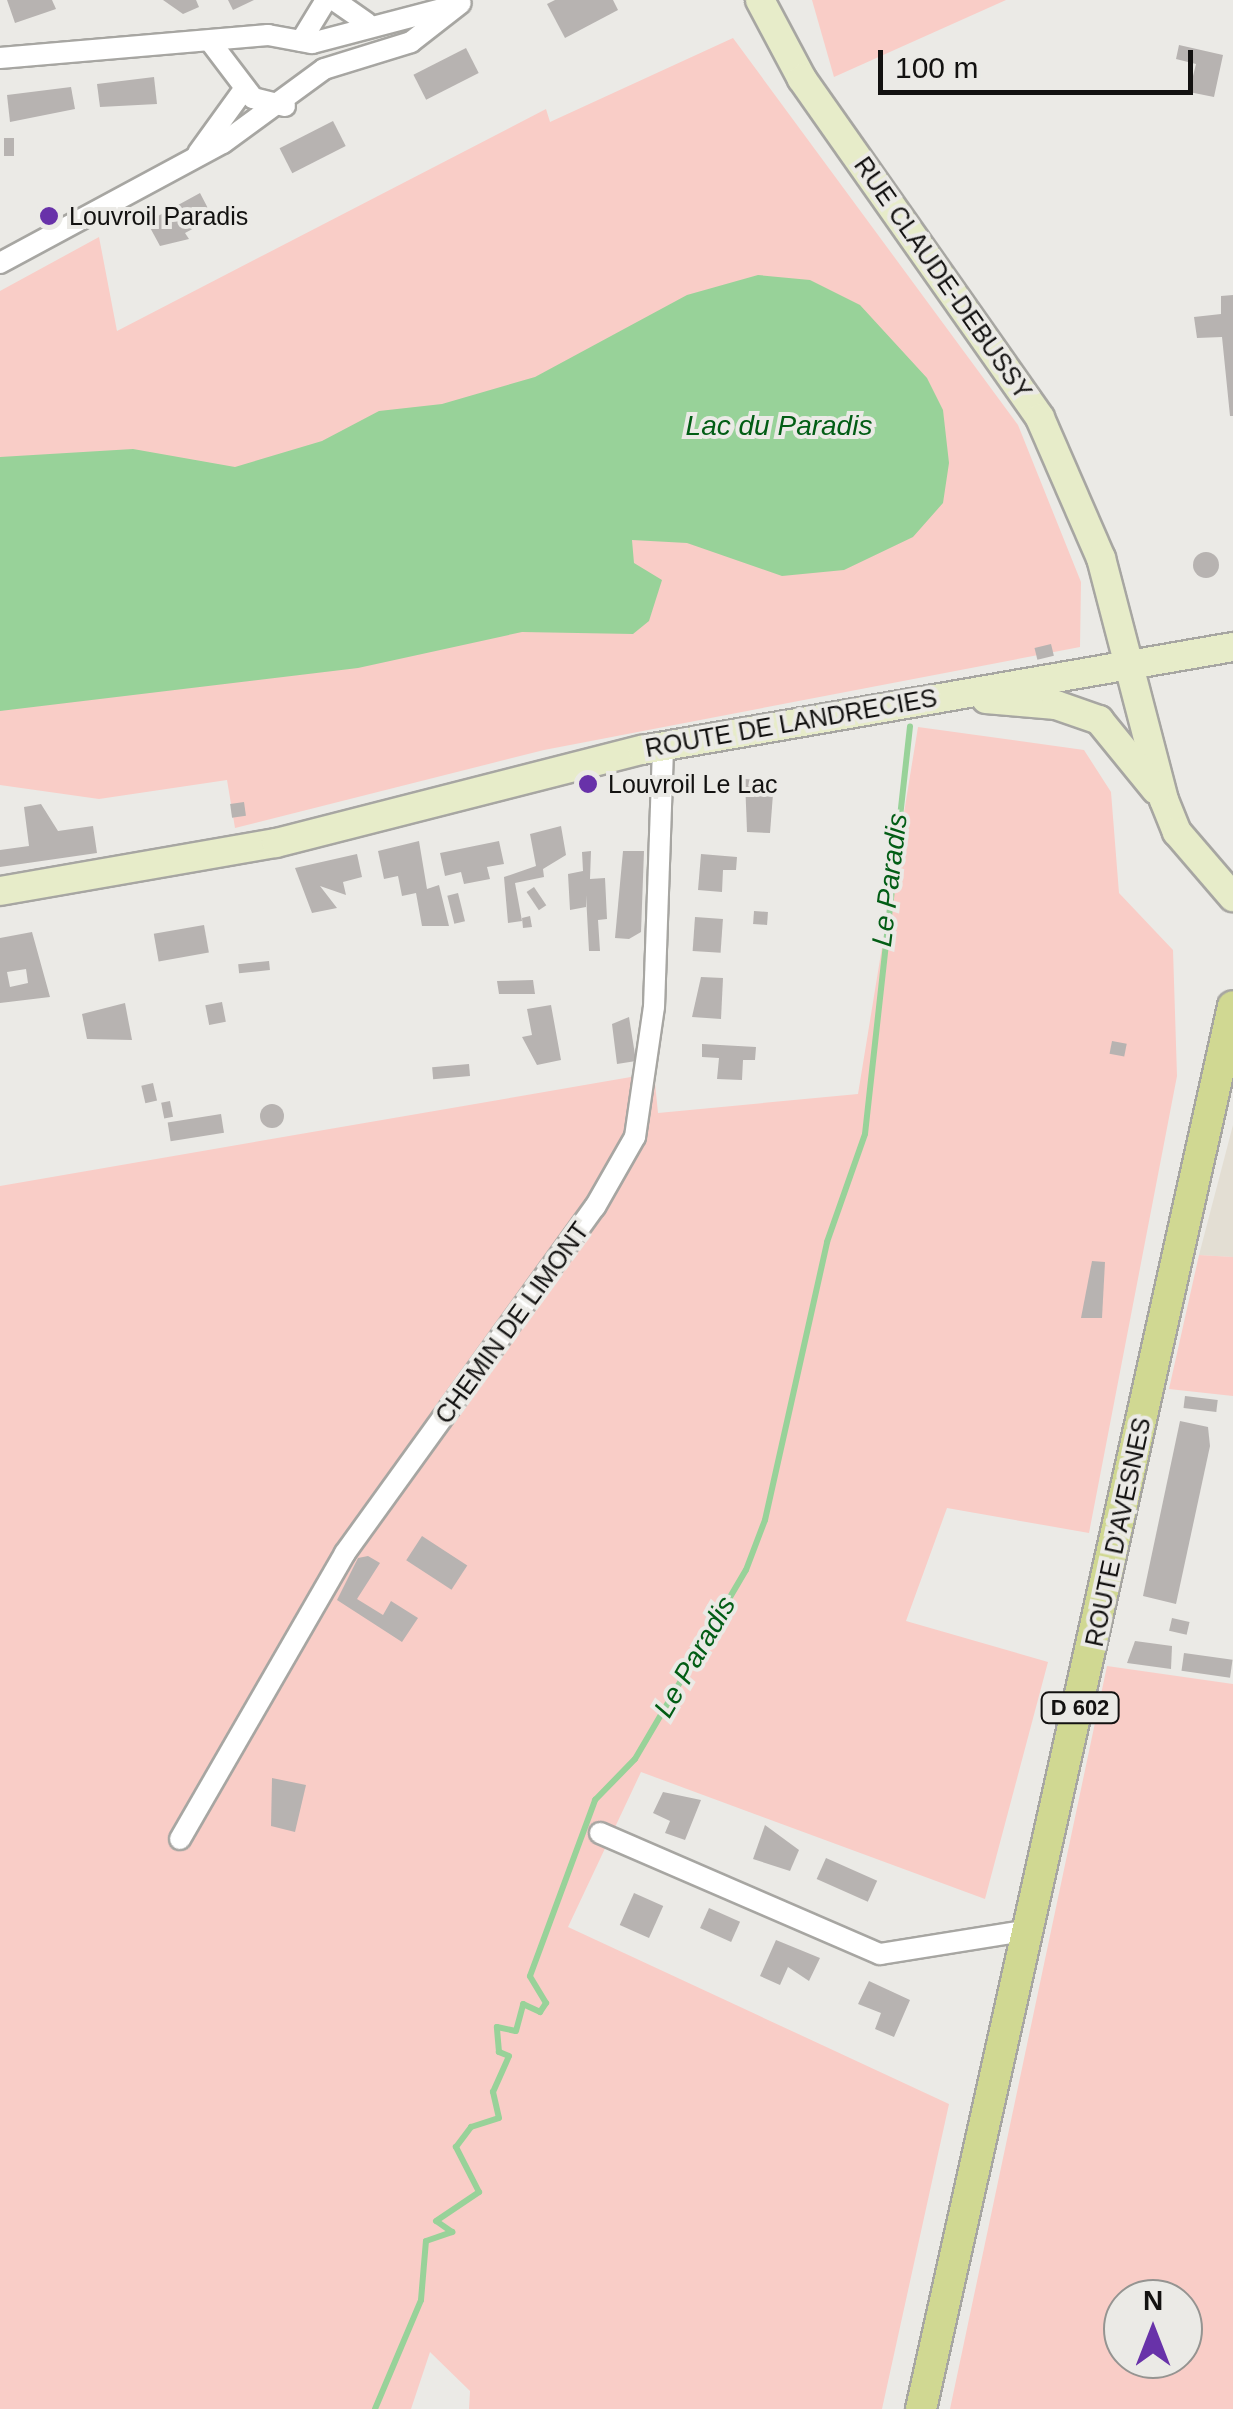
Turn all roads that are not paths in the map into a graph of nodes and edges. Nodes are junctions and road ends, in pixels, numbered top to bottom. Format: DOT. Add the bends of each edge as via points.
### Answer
graph roads {
  1 [pos="326,0"];
  2 [pos="334,0"];
  3 [pos="760,0"];
  4 [pos="463,1"];
  5 [pos="376,23"];
  6 [pos="257,40"];
  7 [pos="301,41"];
  8 [pos="212,44"];
  9 [pos="390,50"];
  10 [pos="0,58"];
  11 [pos="241,81"];
  12 [pos="284,106"];
  13 [pos="194,158"];
  14 [pos="0,263"];
  15 [pos="1233,647"];
  16 [pos="1130,665"];
  17 [pos="944,696"];
  18 [pos="663,746"];
  19 [pos="1164,800"];
  20 [pos="0,890"];
  21 [pos="1233,897"];
  22 [pos="1233,1006"];
  23 [pos="600,1832"];
  24 [pos="180,1839"];
  25 [pos="1030,1930"];
  26 [pos="922,2409"];
  1 -- 7 [label="street"];
  2 -- 5 [label="street"];
  3 -- 16 [label="main road, RUE CLAUDE-DEBUSSY" via="802,79 1040,418 1092,530"];
  4 -- 5 [label="street"];
  4 -- 9 [label="street"];
  5 -- 7 [label="street" via="324,42"];
  5 -- 9 [label="street"];
  6 -- 7 [label="street"];
  6 -- 8 [label="street"];
  6 -- 11 [label="street"];
  8 -- 10 [label="street"];
  8 -- 11 [label="street"];
  9 -- 12 [label="street" via="324,69"];
  11 -- 12 [label="street" via="264,105"];
  11 -- 13 [label="street"];
  12 -- 13 [label="street"];
  13 -- 14 [label="street"];
  15 -- 16 [label="main road, ROUTE DE LANDRECIES"];
  16 -- 17 [label="main road, ROUTE DE LANDRECIES"];
  16 -- 19 [label="main road, RUE CLAUDE-DEBUSSY"];
  17 -- 18 [label="main road, ROUTE DE LANDRECIES"];
  17 -- 19 [label="main road" via="1056,704 1099,720"];
  18 -- 20 [label="main road, ROUTE DE LANDRECIES" via="276,843"];
  18 -- 24 [label="street, CHEMIN DE LIMONT" via="654,1006 635,1136 596,1208 344,1553"];
  19 -- 21 [label="main road, RUE CLAUDE-DEBUSSY" via="1177,832"];
  22 -- 25 [label="main road, ROUTE D'AVESNES / D 602"];
  23 -- 25 [label="street" via="880,1954"];
  25 -- 26 [label="main road, ROUTE D'AVESNES / D 602"];
}
